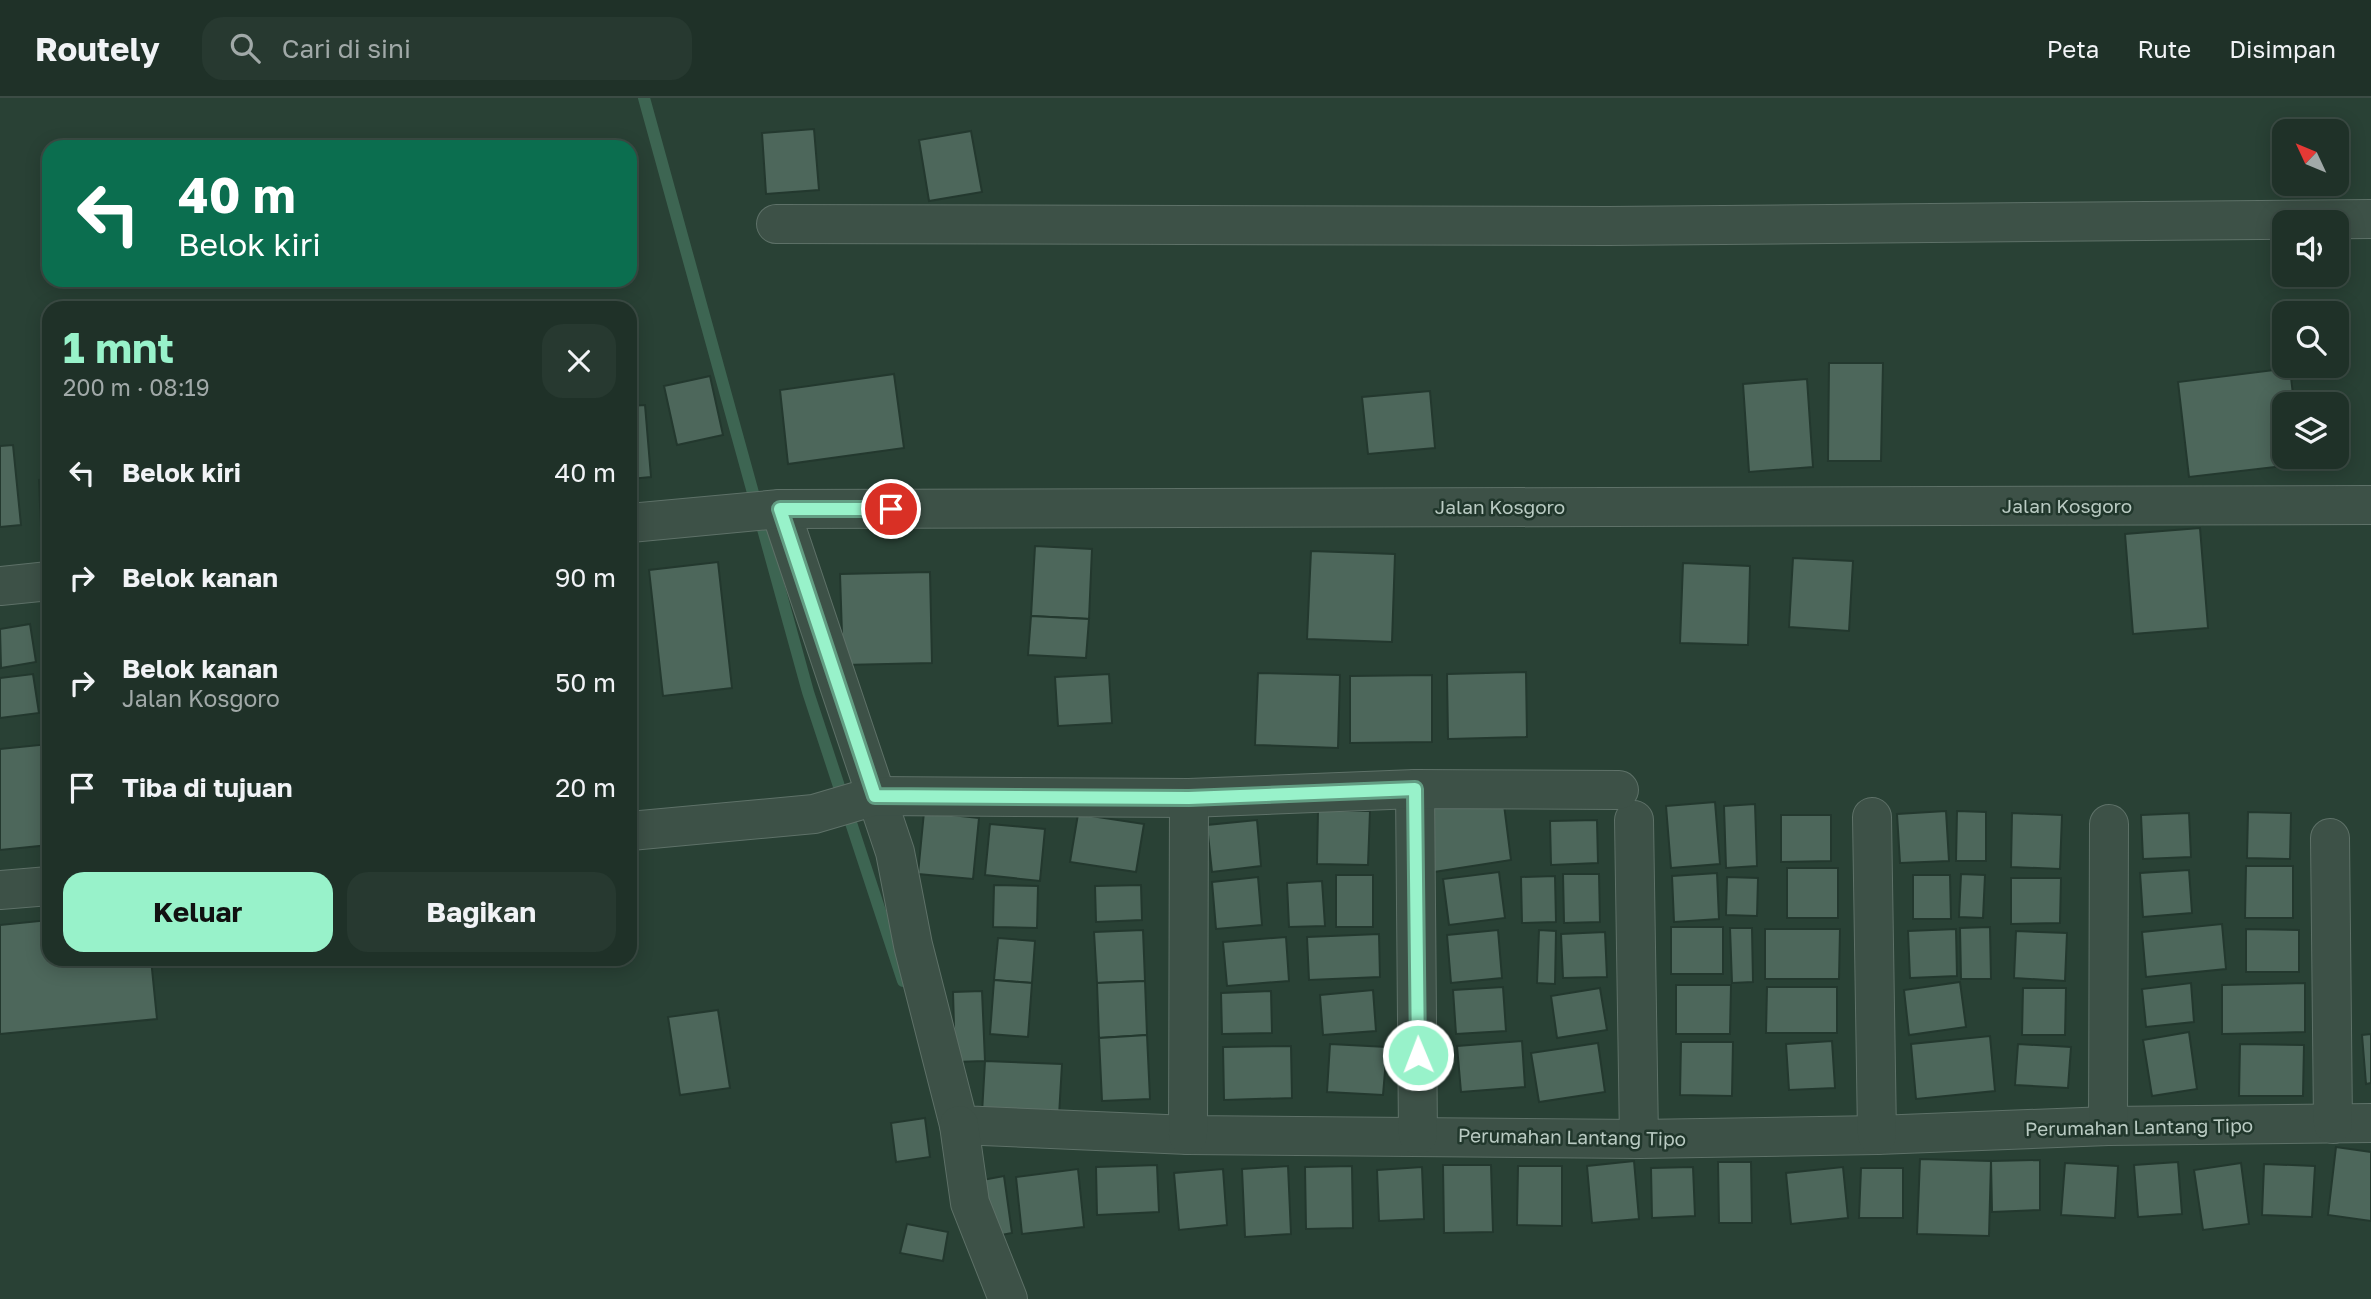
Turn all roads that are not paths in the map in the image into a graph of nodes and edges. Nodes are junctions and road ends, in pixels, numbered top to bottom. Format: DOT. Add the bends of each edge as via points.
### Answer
graph roads {
  1 [pos="2371,219"];
  2 [pos="776,224"];
  3 [pos="2371,505"];
  4 [pos="778,510"];
  5 [pos="637,522"];
  6 [pos="42,582"];
  7 [pos="0,586"];
  8 [pos="1415,789"];
  9 [pos="873,797"];
  10 [pos="1189,798"];
  11 [pos="1872,817"];
  12 [pos="2109,824"];
  13 [pos="637,830"];
  14 [pos="2330,838"];
  15 [pos="42,887"];
  16 [pos="0,890"];
  17 [pos="2371,1122"];
  18 [pos="2333,1124"];
  19 [pos="959,1125"];
  20 [pos="2108,1126"];
  21 [pos="1188,1135"];
  22 [pos="1418,1135"];
  23 [pos="1877,1135"];
  24 [pos="1639,1139"];
  25 [pos="1008,1299"];
  1 -- 2 [label="street" via="1608,226"];
  3 -- 4 [label="street, Jalan Kosgoro"];
  4 -- 5 [label="street, Jalan Kosgoro"];
  4 -- 9 [label="street"];
  6 -- 7 [label="street"];
  8 -- 10 [label="street"];
  8 -- 22 [label="street"];
  8 -- 24 [label="street" via="1627,805"];
  9 -- 10 [label="street"];
  9 -- 13 [label="street" via="814,814"];
  9 -- 19 [label="street" via="895,852"];
  10 -- 21 [label="street"];
  11 -- 23 [label="street"];
  12 -- 20 [label="street"];
  14 -- 18 [label="street"];
  15 -- 16 [label="street"];
  17 -- 18 [label="street, Perumahan Lantang Tipo"];
  18 -- 20 [label="street, Perumahan Lantang Tipo"];
  19 -- 21 [label="street, Perumahan Lantang Tipo"];
  19 -- 25 [label="street" via="970,1203"];
  20 -- 23 [label="street, Perumahan Lantang Tipo"];
  21 -- 22 [label="street, Perumahan Lantang Tipo"];
  22 -- 24 [label="street, Perumahan Lantang Tipo"];
  23 -- 24 [label="street, Perumahan Lantang Tipo"];
}
